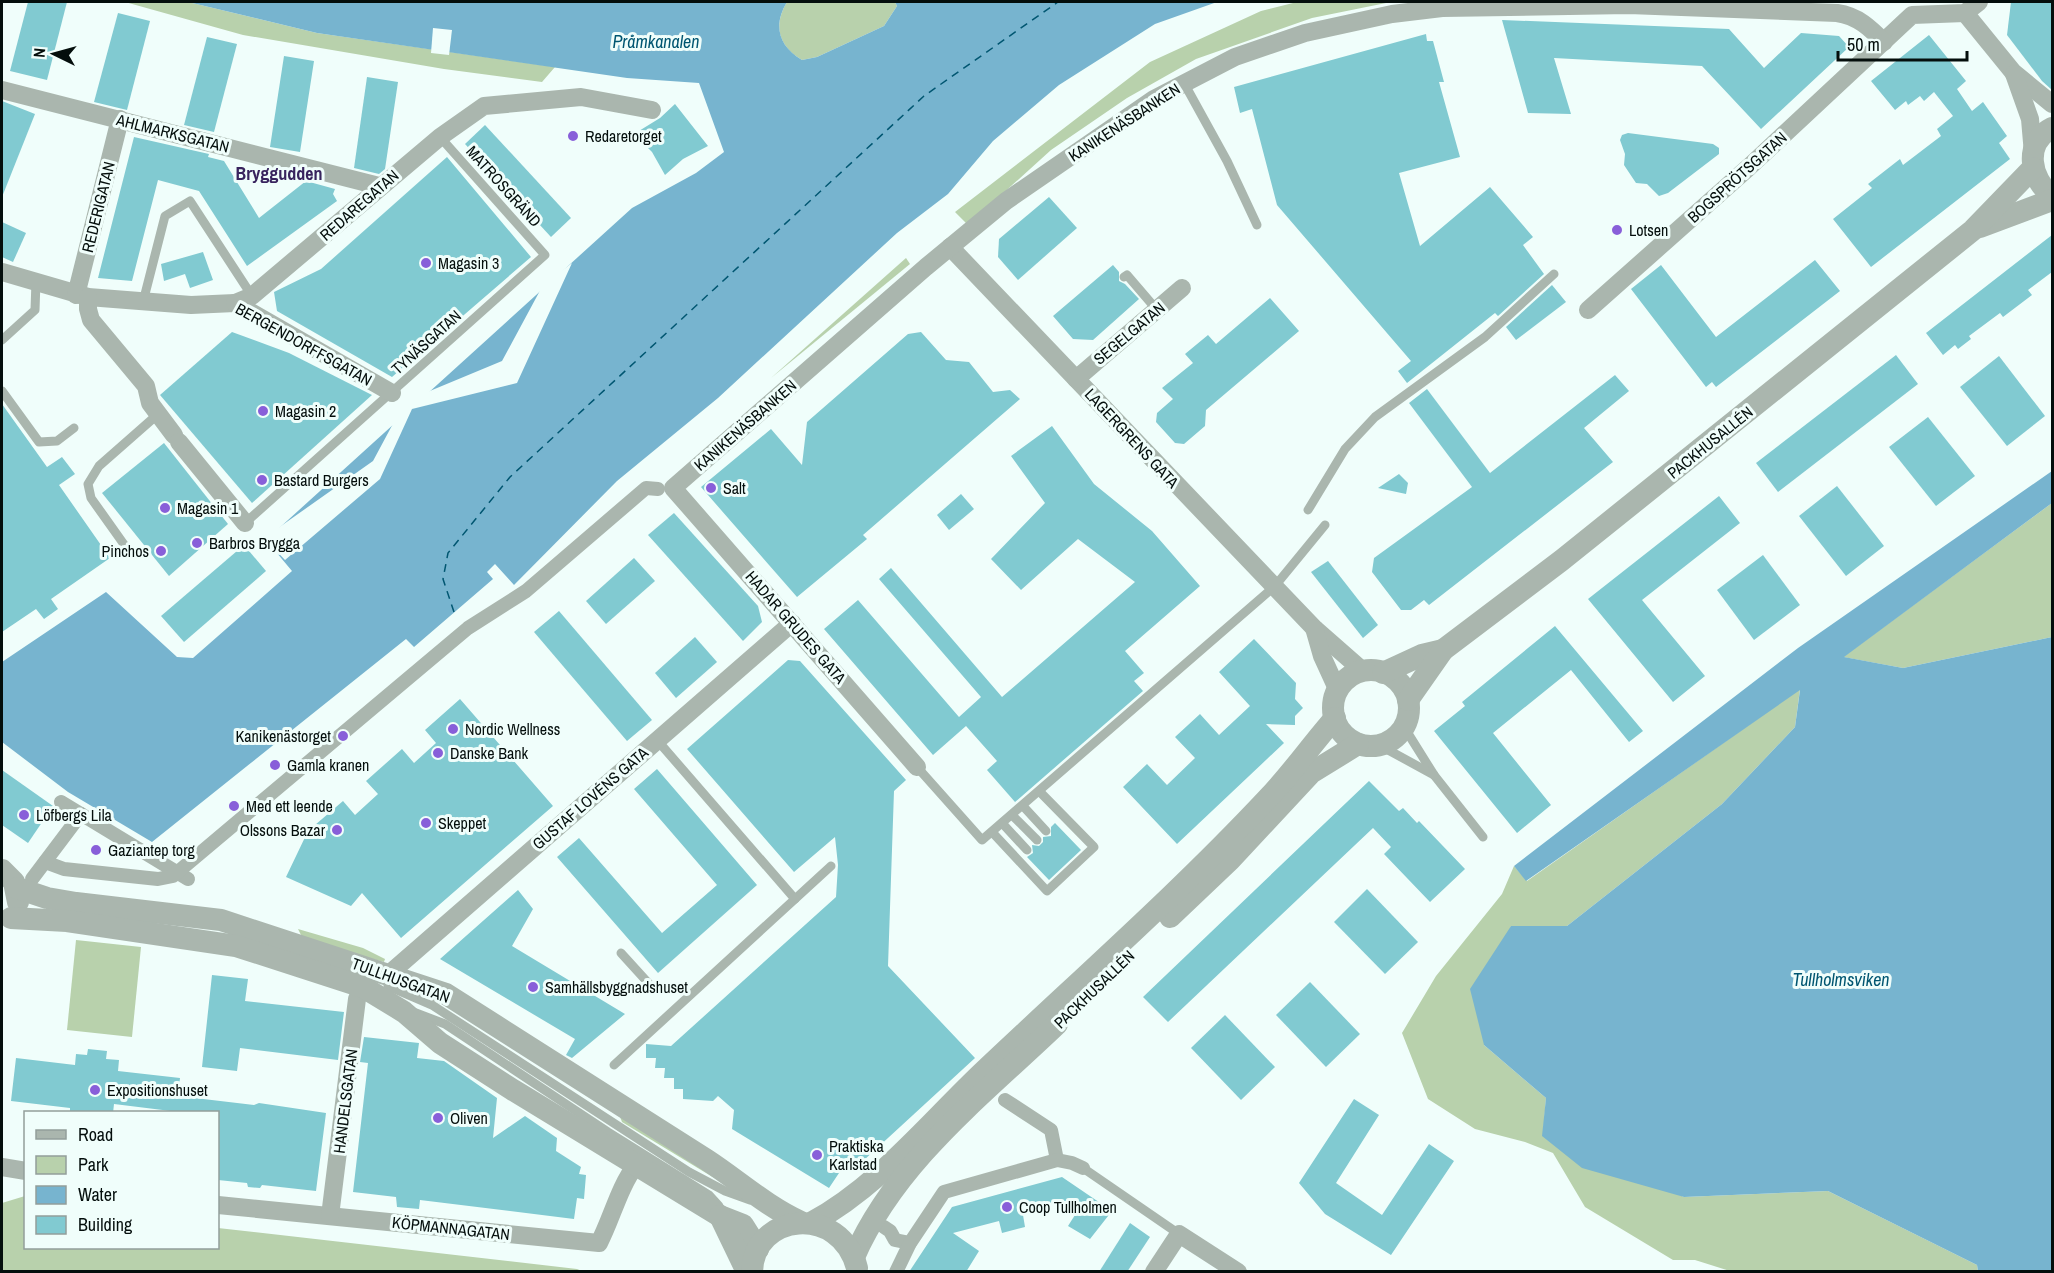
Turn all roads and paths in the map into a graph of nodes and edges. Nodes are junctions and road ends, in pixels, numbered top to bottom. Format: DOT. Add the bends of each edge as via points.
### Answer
graph roads {
  1 [pos="1972,7"];
  2 [pos="1884,42"];
  3 [pos="2013,72"];
  4 [pos="1184,83"];
  5 [pos="2,90"];
  6 [pos="2052,104"];
  7 [pos="652,110"];
  8 [pos="120,119"];
  9 [pos="2052,128"];
  10 [pos="440,137"];
  11 [pos="2033,162"];
  12 [pos="379,186"];
  13 [pos="2052,198"];
  14 [pos="1257,225"];
  15 [pos="1973,230"];
  16 [pos="950,247"];
  17 [pos="545,255"];
  18 [pos="2,272"];
  19 [pos="1554,274"];
  20 [pos="1124,278"];
  21 [pos="36,281"];
  22 [pos="1182,288"];
  23 [pos="82,296"];
  24 [pos="252,296"];
  25 [pos="143,302"];
  26 [pos="235,303"];
  27 [pos="1157,310"];
  28 [pos="1588,310"];
  29 [pos="3,339"];
  30 [pos="1076,378"];
  31 [pos="2,391"];
  32 [pos="392,393"];
  33 [pos="157,415"];
  34 [pos="74,428"];
  35 [pos="666,488"];
  36 [pos="1308,510"];
  37 [pos="245,523"];
  38 [pos="1325,525"];
  39 [pos="128,550"];
  40 [pos="1275,586"];
  41 [pos="792,623"];
  42 [pos="1314,628"];
  43 [pos="1443,650"];
  44 [pos="1373,672"];
  45 [pos="1338,691"];
  46 [pos="1408,700"];
  47 [pos="1335,718"];
  48 [pos="1404,727"];
  49 [pos="657,740"];
  50 [pos="1368,744"];
  51 [pos="917,767"];
  52 [pos="1434,775"];
  53 [pos="1040,792"];
  54 [pos="61,802"];
  55 [pos="1023,806"];
  56 [pos="81,814"];
  57 [pos="1012,815"];
  58 [pos="1002,823"];
  59 [pos="1046,831"];
  60 [pos="992,832"];
  61 [pos="1483,837"];
  62 [pos="1037,840"];
  63 [pos="1027,850"];
  64 [pos="45,862"];
  65 [pos="831,866"];
  66 [pos="2,870"];
  67 [pos="183,876"];
  68 [pos="24,883"];
  69 [pos="795,899"];
  70 [pos="6,921"];
  71 [pos="300,947"];
  72 [pos="621,953"];
  73 [pos="389,974"];
  74 [pos="651,986"];
  75 [pos="363,987"];
  76 [pos="614,1065"];
  77 [pos="1005,1100"];
  78 [pos="609,1141"];
  79 [pos="1057,1160"];
  80 [pos="636,1165"];
  81 [pos="2,1167"];
  82 [pos="1083,1168"];
  83 [pos="24,1171"];
  84 [pos="761,1202"];
  85 [pos="219,1205"];
  86 [pos="330,1216"];
  87 [pos="720,1216"];
  88 [pos="814,1225"];
  89 [pos="884,1227"];
  90 [pos="1179,1234"];
  91 [pos="910,1243"];
  92 [pos="758,1249"];
  93 [pos="855,1264"];
  94 [pos="750,1272"];
  95 [pos="896,1272"];
  96 [pos="1154,1272"];
  97 [pos="1238,1272"];
  1 -- 2 [label="street" via="1912,15"];
  1 -- 3 [label="street"];
  2 -- 4 [label="street, KANIKENÄSBANKEN" via="1852,15 1837,13 1629,5 1442,8 1392,14 1305,33 1235,57"];
  2 -- 28 [label="street, BOGSPRÖTSGATAN"];
  3 -- 6 [label="street"];
  3 -- 11 [label="street" via="2030,119"];
  4 -- 14 [label="lane"];
  4 -- 16 [label="street, KANIKENÄSBANKEN" via="1077,151"];
  5 -- 8 [label="street, AHLMARKSGATAN"];
  7 -- 10 [label="street, REDAREGATAN" via="581,97 484,106"];
  8 -- 12 [label="street, AHLMARKSGATAN"];
  8 -- 23 [label="street, REDERIGATAN"];
  9 -- 11 [label="street, PACKHUSALLÉN" via="2038,141"];
  10 -- 12 [label="street, REDAREGATAN"];
  10 -- 17 [label="lane, MATROSGRÄND"];
  11 -- 13 [label="street" via="2035,178"];
  11 -- 15 [label="street, PACKHUSALLÉN"];
  12 -- 24 [label="street, REDAREGATAN"];
  13 -- 15 [label="street, PACKHUSALLÉN"];
  15 -- 43 [label="street, PACKHUSALLÉN" via="1562,560"];
  16 -- 30 [label="street, LAGERGRENS GATA"];
  16 -- 35 [label="street, KANIKENÄSBANKEN"];
  17 -- 32 [label="lane, TYNÄSGATAN"];
  18 -- 21 [label="street, BERGENDORFFSGATAN"];
  19 -- 36 [label="lane" via="1485,337 1375,417 1346,449"];
  20 -- 27 [label="lane" via="1127,275"];
  21 -- 23 [label="street, BERGENDORFFSGATAN"];
  21 -- 29 [label="lane" via="35,310"];
  22 -- 27 [label="street, SEGELGATAN"];
  23 -- 25 [label="street, BERGENDORFFSGATAN"];
  23 -- 33 [label="street" via="91,320 146,386"];
  24 -- 25 [label="lane" via="190,201 165,216"];
  24 -- 26 [label="street, REDAREGATAN"];
  25 -- 26 [label="street, BERGENDORFFSGATAN"];
  26 -- 32 [label="street, BERGENDORFFSGATAN"];
  27 -- 30 [label="street, SEGELGATAN"];
  30 -- 40 [label="street, LAGERGRENS GATA"];
  31 -- 34 [label="lane" via="39,442 57,441"];
  32 -- 37 [label="lane, TYNÄSGATAN"];
  33 -- 37 [label="street"];
  33 -- 39 [label="lane" via="99,466 88,484 91,498"];
  35 -- 41 [label="street, HADAR GRUDES GATA"];
  35 -- 67 [label="street" via="646,488 526,591 468,628"];
  38 -- 40 [label="lane"];
  40 -- 42 [label="street, LAGERGRENS GATA"];
  40 -- 53 [label="lane"];
  41 -- 49 [label="street, GUSTAF LOVÉNS GATA"];
  41 -- 51 [label="street, HADAR GRUDES GATA"];
  42 -- 44 [label="street, LAGERGRENS GATA"];
  42 -- 45 [label="street, LAGERGRENS GATA"];
  43 -- 44 [label="street, PACKHUSALLÉN"];
  43 -- 46 [label="street, PACKHUSALLÉN"];
  44 -- 45 [label="street" via="1344,682"];
  44 -- 46 [label="street" via="1399,683"];
  45 -- 47 [label="street"];
  46 -- 48 [label="street"];
  47 -- 50 [label="street" via="1347,738"];
  47 -- 88 [label="street, PACKHUSALLÉN" via="1271,795 1206,861 886,1169 856,1212"];
  48 -- 50 [label="street" via="1398,735"];
  48 -- 52 [label="lane"];
  49 -- 69 [label="lane"];
  49 -- 73 [label="street, GUSTAF LOVÉNS GATA"];
  50 -- 52 [label="lane"];
  50 -- 93 [label="street, PACKHUSALLÉN" via="1311,773 1230,860 962,1114 899,1180 879,1208"];
  51 -- 60 [label="lane" via="982,840"];
  52 -- 61 [label="lane"];
  53 -- 55 [label="lane"];
  53 -- 60 [label="lane" via="1094,847 1047,891"];
  54 -- 56 [label="street"];
  55 -- 57 [label="lane"];
  55 -- 59 [label="lane"];
  56 -- 64 [label="street"];
  56 -- 67 [label="street"];
  57 -- 58 [label="lane"];
  57 -- 62 [label="lane"];
  58 -- 60 [label="lane"];
  58 -- 63 [label="lane"];
  64 -- 67 [label="street" via="64,869 158,879"];
  64 -- 68 [label="street"];
  65 -- 69 [label="lane"];
  66 -- 68 [label="street"];
  68 -- 70 [label="street"];
  68 -- 71 [label="street, TULLHUSGATAN" via="46,898 221,920"];
  69 -- 76 [label="lane"];
  70 -- 75 [label="street, TULLHUSGATAN" via="67,921 236,946"];
  71 -- 73 [label="street, TULLHUSGATAN"];
  71 -- 84 [label="lane" via="304,955 316,962 432,1005 689,1172 725,1191"];
  72 -- 74 [label="lane"];
  73 -- 84 [label="street, TULLHUSGATAN" via="446,994 472,1009 742,1184"];
  75 -- 78 [label="street, TULLHUSGATAN" via="404,1012 440,1042"];
  75 -- 86 [label="street, HANDELSGATAN" via="357,999"];
  77 -- 79 [label="street" via="1051,1130"];
  78 -- 80 [label="street, TULLHUSGATAN"];
  78 -- 87 [label="lane" via="709,1195 719,1206"];
  79 -- 82 [label="street"];
  79 -- 91 [label="street" via="944,1192"];
  80 -- 86 [label="street, KÖPMANNAGATAN" via="628,1174 600,1243"];
  80 -- 87 [label="street, TULLHUSGATAN"];
  81 -- 83 [label="street"];
  82 -- 90 [label="lane"];
  84 -- 88 [label="street, TULLHUSGATAN"];
  85 -- 86 [label="street, KÖPMANNAGATAN"];
  87 -- 92 [label="street, TULLHUSGATAN" via="743,1225"];
  87 -- 94 [label="street"];
  88 -- 92 [label="street, PACKHUSALLÉN" via="784,1226"];
  88 -- 93 [label="street, TULLHUSGATAN" via="848,1246"];
  89 -- 91 [label="street" via="895,1240"];
  90 -- 96 [label="street"];
  90 -- 97 [label="street"];
  91 -- 95 [label="street"];
  92 -- 94 [label="street"];
}
